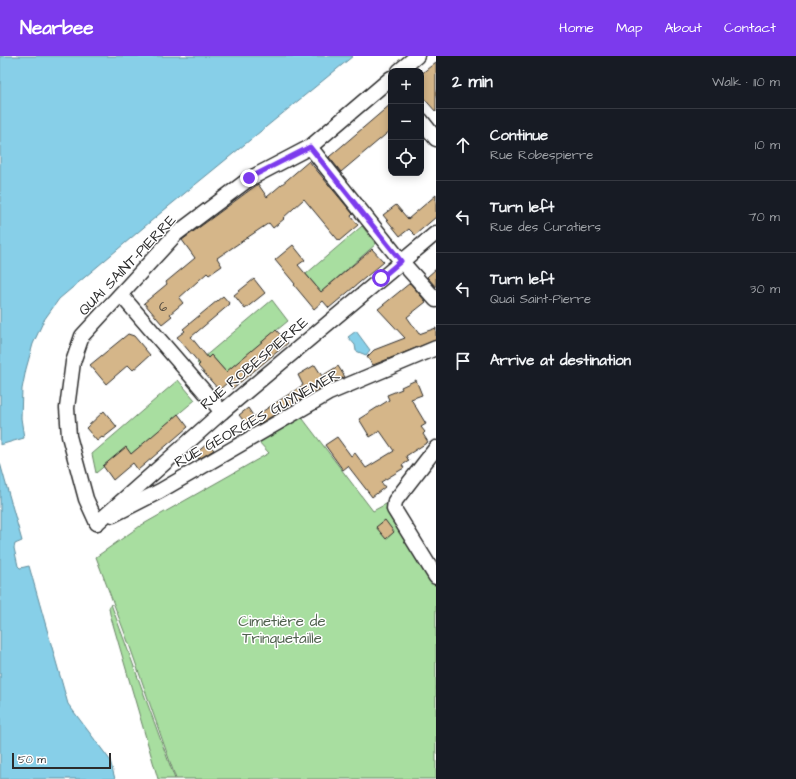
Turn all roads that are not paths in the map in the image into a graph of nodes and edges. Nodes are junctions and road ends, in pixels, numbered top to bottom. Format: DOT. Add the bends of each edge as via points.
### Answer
graph roads {
  1 [pos="417,56"];
  2 [pos="403,68"];
  3 [pos="388,82"];
  4 [pos="424,124"];
  5 [pos="436,139"];
  6 [pos="310,147"];
  7 [pos="436,233"];
  8 [pos="401,261"];
  9 [pos="121,295"];
  10 [pos="436,300"];
  11 [pos="436,348"];
  12 [pos="222,412"];
  13 [pos="436,448"];
  14 [pos="97,523"];
  15 [pos="436,576"];
  1 -- 2 [label="street"];
  3 -- 6 [label="street, QUAI SAINT-PIERRE"];
  4 -- 5 [label="street"];
  6 -- 8 [label="street"];
  6 -- 9 [label="street, QUAI SAINT-PIERRE" via="249,178 176,234"];
  7 -- 8 [label="street, RUE ROBESPIERRE"];
  8 -- 10 [label="street"];
  8 -- 12 [label="street, RUE ROBESPIERRE"];
  9 -- 12 [label="street"];
  9 -- 14 [label="street, QUAI SAINT-PIERRE" via="82,336 73,362 67,408 69,436 86,499"];
  11 -- 14 [label="street, RUE GEORGES GUYNEMER" via="330,393 160,491"];
  12 -- 14 [label="street, RUE ROBESPIERRE"];
  13 -- 15 [label="street" via="395,501 394,509"];
}
